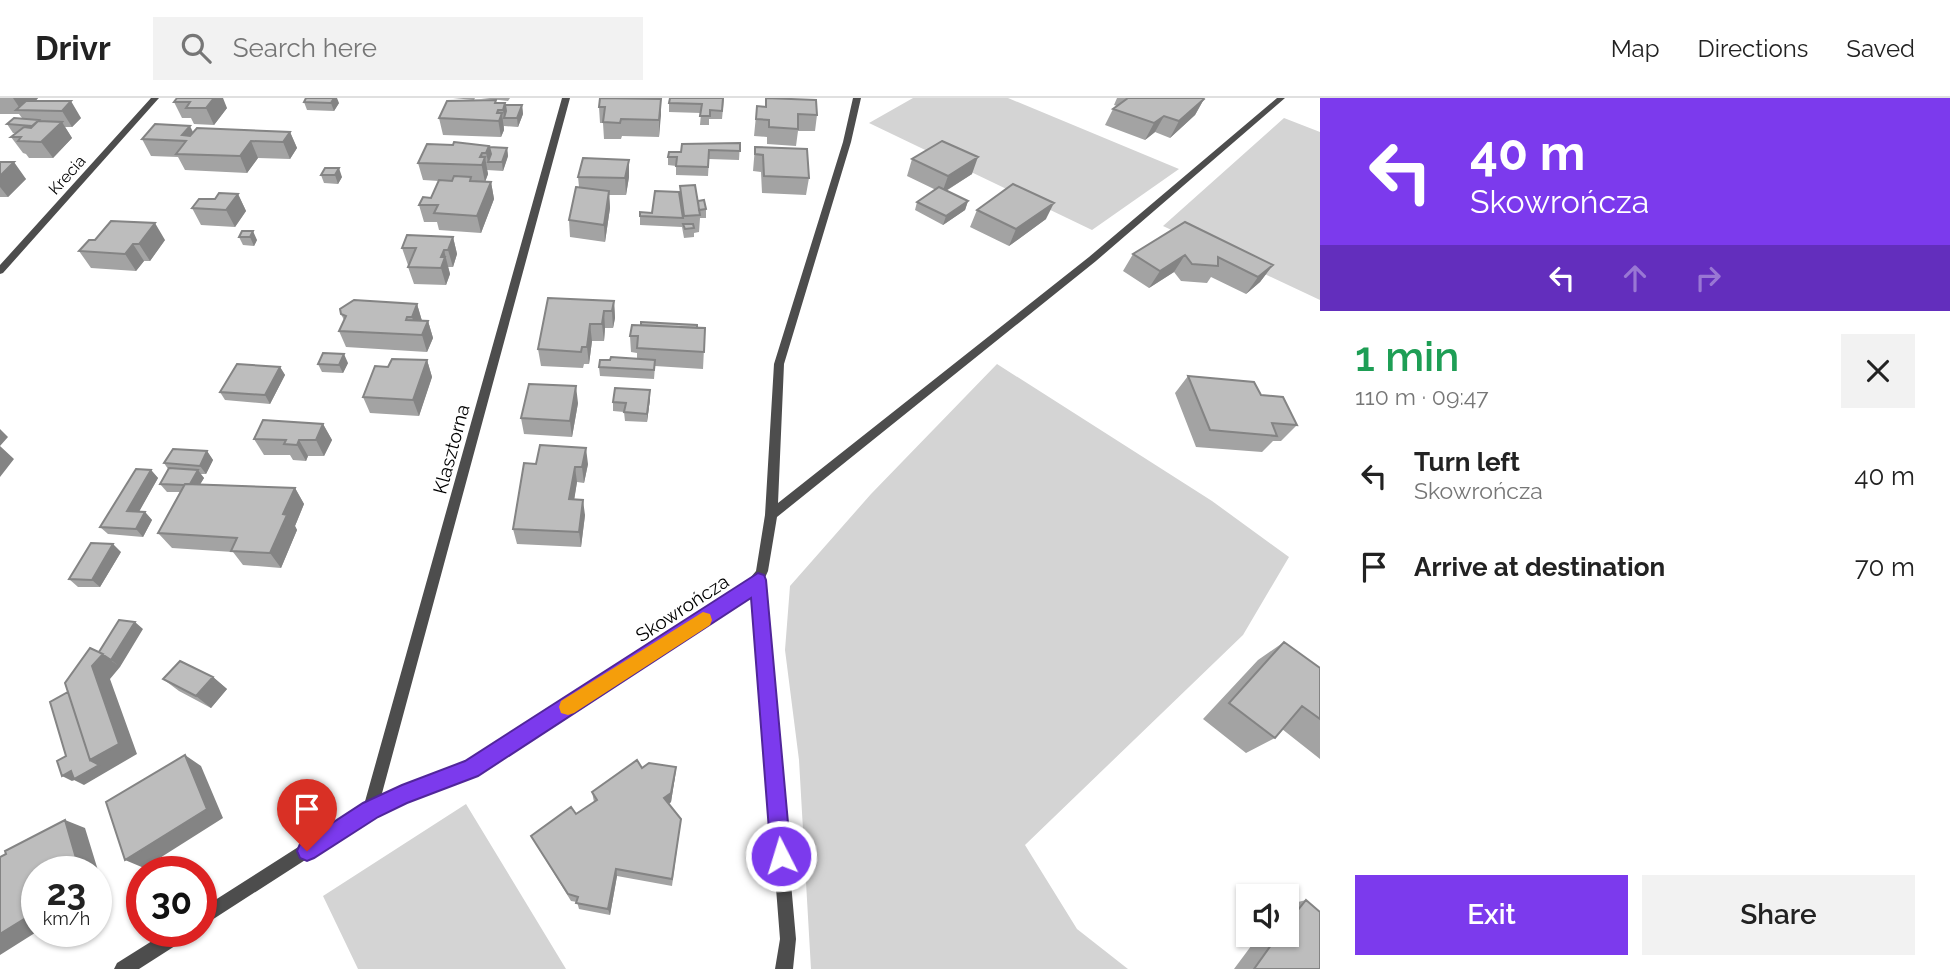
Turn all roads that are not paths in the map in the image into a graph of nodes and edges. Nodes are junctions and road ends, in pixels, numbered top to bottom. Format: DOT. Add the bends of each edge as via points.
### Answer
graph roads {
  1 [pos="155,98"];
  2 [pos="566,98"];
  3 [pos="857,98"];
  4 [pos="1281,98"];
  5 [pos="0,271"];
  6 [pos="771,515"];
  7 [pos="758,580"];
  8 [pos="370,810"];
  9 [pos="217,909"];
  10 [pos="158,947"];
  11 [pos="123,969"];
  12 [pos="784,969"];
  1 -- 5 [label="street, Krecia"];
  2 -- 8 [label="street, Klasztorna"];
  3 -- 6 [label="street, Skowrończa" via="848,142 779,364"];
  4 -- 6 [label="street" via="996,339"];
  6 -- 7 [label="street, Skowrończa"];
  7 -- 8 [label="street, Skowrończa" via="747,592 471,769"];
  7 -- 12 [label="street" via="788,939"];
  8 -- 9 [label="street, Skowrończa"];
  10 -- 11 [label="street"];
}
